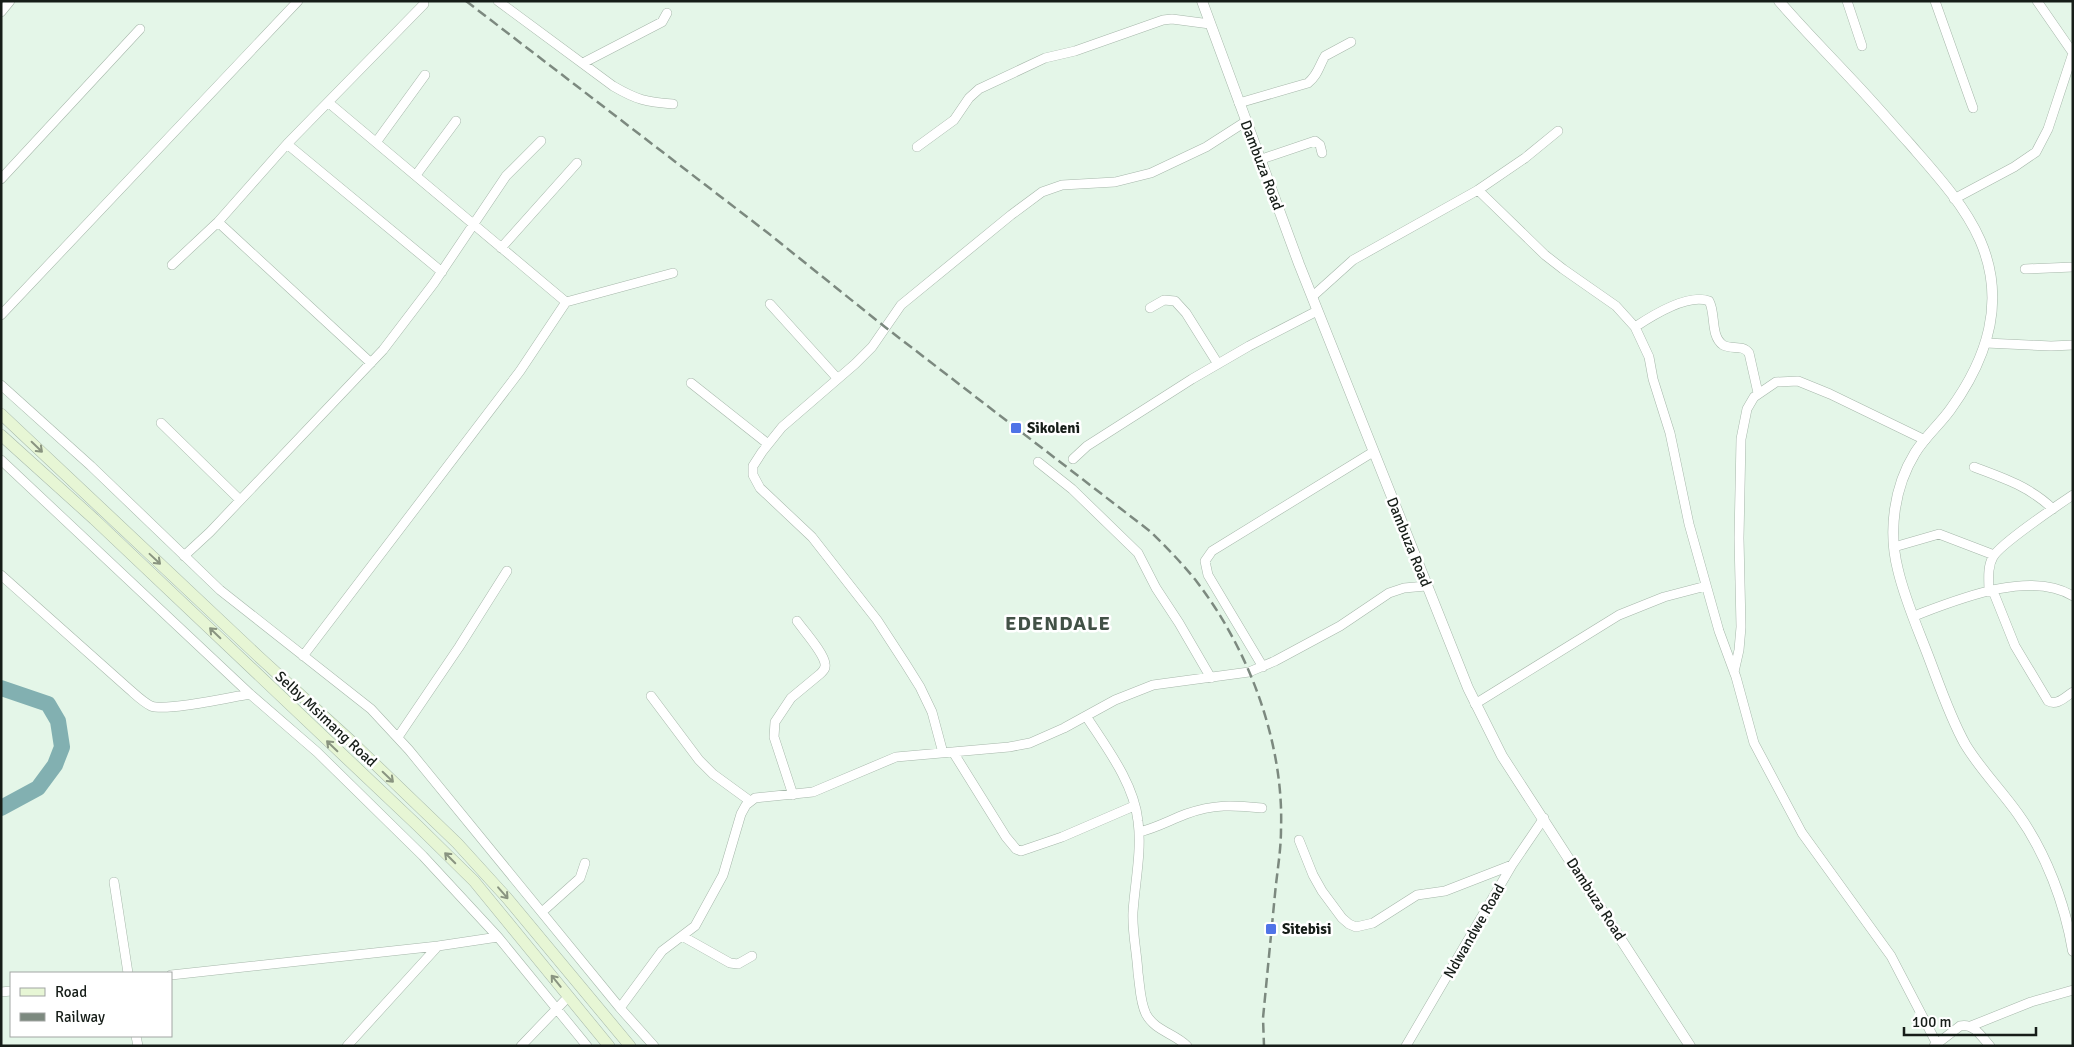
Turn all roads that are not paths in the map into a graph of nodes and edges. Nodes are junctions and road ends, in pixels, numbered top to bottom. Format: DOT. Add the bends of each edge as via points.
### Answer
graph roads {
  1 [pos="10,1"];
  2 [pos="298,1"];
  3 [pos="498,1"];
  4 [pos="1202,1"];
  5 [pos="1779,1"];
  6 [pos="1847,1"];
  7 [pos="1935,1"];
  8 [pos="2037,1"];
  9 [pos="424,4"];
  10 [pos="1,12"];
  11 [pos="667,13"];
  12 [pos="1210,24"];
  13 [pos="140,29"];
  14 [pos="1351,42"];
  15 [pos="1862,46"];
  16 [pos="583,63"];
  17 [pos="425,75"];
  18 [pos="329,103"];
  19 [pos="1239,103"];
  20 [pos="673,104"];
  21 [pos="1973,108"];
  22 [pos="456,121"];
  23 [pos="1246,122"];
  24 [pos="1558,131"];
  25 [pos="377,141"];
  26 [pos="541,141"];
  27 [pos="287,144"];
  28 [pos="917,147"];
  29 [pos="1322,153"];
  30 [pos="1259,160"];
  31 [pos="578,163"];
  32 [pos="416,175"];
  33 [pos="1,179"];
  34 [pos="1478,190"];
  35 [pos="1954,199"];
  36 [pos="218,222"];
  37 [pos="473,224"];
  38 [pos="501,248"];
  39 [pos="172,265"];
  40 [pos="2073,267"];
  41 [pos="2025,269"];
  42 [pos="442,272"];
  43 [pos="674,273"];
  44 [pos="1313,296"];
  45 [pos="566,302"];
  46 [pos="770,304"];
  47 [pos="1150,308"];
  48 [pos="1317,311"];
  49 [pos="1,315"];
  50 [pos="1634,327"];
  51 [pos="1986,343"];
  52 [pos="2073,345"];
  53 [pos="371,363"];
  54 [pos="1218,364"];
  55 [pos="837,378"];
  56 [pos="691,383"];
  57 [pos="1,385"];
  58 [pos="1758,393"];
  59 [pos="1,414"];
  60 [pos="161,422"];
  61 [pos="1,435"];
  62 [pos="1924,440"];
  63 [pos="768,444"];
  64 [pos="1373,452"];
  65 [pos="1073,459"];
  66 [pos="1,460"];
  67 [pos="1038,462"];
  68 [pos="1974,467"];
  69 [pos="2073,495"];
  70 [pos="240,500"];
  71 [pos="2053,509"];
  72 [pos="1894,547"];
  73 [pos="1994,555"];
  74 [pos="184,556"];
  75 [pos="507,571"];
  76 [pos="1,575"];
  77 [pos="1426,586"];
  78 [pos="1706,586"];
  79 [pos="1991,592"];
  80 [pos="2072,595"];
  81 [pos="1914,616"];
  82 [pos="797,621"];
  83 [pos="303,656"];
  84 [pos="1263,667"];
  85 [pos="1734,672"];
  86 [pos="1211,678"];
  87 [pos="2073,692"];
  88 [pos="250,694"];
  89 [pos="651,696"];
  90 [pos="1475,704"];
  91 [pos="1086,716"];
  92 [pos="398,737"];
  93 [pos="953,752"];
  94 [pos="943,753"];
  95 [pos="793,795"];
  96 [pos="750,801"];
  97 [pos="1134,806"];
  98 [pos="1262,808"];
  99 [pos="1544,818"];
  100 [pos="1139,832"];
  101 [pos="1299,840"];
  102 [pos="585,862"];
  103 [pos="1512,865"];
  104 [pos="114,882"];
  105 [pos="542,912"];
  106 [pos="682,936"];
  107 [pos="498,937"];
  108 [pos="438,946"];
  109 [pos="2073,951"];
  110 [pos="752,956"];
  111 [pos="128,972"];
  112 [pos="172,975"];
  113 [pos="2073,990"];
  114 [pos="569,996"];
  115 [pos="620,1008"];
  116 [pos="556,1009"];
  117 [pos="1971,1026"];
  118 [pos="1936,1045"];
  119 [pos="347,1046"];
  120 [pos="521,1046"];
  121 [pos="587,1046"];
  122 [pos="609,1046"];
  123 [pos="630,1046"];
  124 [pos="654,1046"];
  125 [pos="1187,1046"];
  126 [pos="1406,1046"];
  127 [pos="1690,1046"];
  128 [pos="1990,1046"];
  1 -- 10 [label="street"];
  2 -- 49 [label="street"];
  3 -- 16 [label="street"];
  4 -- 12 [label="street, Dambuza Road"];
  5 -- 35 [label="street" via="1939,177"];
  6 -- 15 [label="street"];
  7 -- 21 [label="street"];
  8 -- 35 [label="street" via="2073,53 2043,142 2032,156"];
  9 -- 18 [label="street"];
  11 -- 16 [label="street" via="662,22"];
  12 -- 19 [label="street, Dambuza Road"];
  12 -- 28 [label="street" via="1172,18 1038,61 979,89 954,120"];
  13 -- 33 [label="street"];
  14 -- 19 [label="street" via="1324,56 1319,70 1308,83"];
  16 -- 20 [label="street" via="631,96 647,102"];
  17 -- 25 [label="street"];
  18 -- 25 [label="street"];
  18 -- 27 [label="street"];
  19 -- 23 [label="street, Dambuza Road"];
  22 -- 32 [label="street"];
  23 -- 30 [label="street, Dambuza Road"];
  23 -- 55 [label="street" via="1206,148 1152,173 1115,182 1062,185 1042,192 908,299 872,346"];
  24 -- 34 [label="street"];
  25 -- 32 [label="street"];
  26 -- 37 [label="street" via="511,170"];
  27 -- 36 [label="street"];
  27 -- 42 [label="street"];
  29 -- 30 [label="street" via="1320,145 1315,142"];
  30 -- 44 [label="street, Dambuza Road"];
  31 -- 38 [label="street"];
  32 -- 37 [label="street"];
  34 -- 44 [label="street" via="1364,253"];
  34 -- 50 [label="street" via="1545,255 1616,306"];
  35 -- 51 [label="street" via="1980,238 1991,274 1992,312"];
  36 -- 39 [label="street"];
  36 -- 53 [label="street"];
  37 -- 38 [label="street"];
  37 -- 42 [label="street"];
  38 -- 45 [label="street"];
  40 -- 41 [label="street"];
  42 -- 53 [label="street"];
  43 -- 45 [label="street"];
  44 -- 48 [label="street, Dambuza Road"];
  45 -- 83 [label="street" via="520,371"];
  46 -- 55 [label="street"];
  47 -- 54 [label="street" via="1164,300 1175,301"];
  48 -- 54 [label="street"];
  48 -- 64 [label="street, Dambuza Road"];
  50 -- 58 [label="street" via="1684,302 1709,301 1719,340 1726,346 1744,348 1749,353"];
  50 -- 78 [label="street" via="1649,357"];
  51 -- 52 [label="street"];
  51 -- 62 [label="street" via="1961,393"];
  53 -- 70 [label="street"];
  54 -- 65 [label="street" via="1087,446"];
  55 -- 63 [label="street" via="782,426"];
  56 -- 63 [label="street"];
  57 -- 74 [label="street"];
  58 -- 62 [label="street" via="1776,382 1805,383"];
  58 -- 85 [label="street" via="1747,409 1741,439 1741,628"];
  59 -- 123 [label="main road, Selby Msimang Road, one-way" via="457,843"];
  60 -- 70 [label="street"];
  114 -- 61 [label="main road, Selby Msimang Road, one-way" via="491,900 418,826"];
  62 -- 72 [label="street" via="1902,482 1895,511"];
  63 -- 94 [label="street" via="753,466 756,482 812,537 877,620 932,712"];
  64 -- 77 [label="street, Dambuza Road"];
  64 -- 84 [label="street" via="1208,556 1205,566 1208,575"];
  66 -- 88 [label="street"];
  67 -- 86 [label="street" via="1072,489 1138,553"];
  68 -- 71 [label="street" via="2011,480"];
  69 -- 71 [label="street"];
  70 -- 74 [label="street"];
  71 -- 73 [label="street"];
  72 -- 73 [label="street" via="1939,534"];
  72 -- 81 [label="street" via="1904,591"];
  73 -- 79 [label="street" via="1990,568"];
  74 -- 83 [label="street" via="220,590"];
  75 -- 92 [label="street"];
  76 -- 88 [label="street" via="151,706 160,708"];
  77 -- 84 [label="street" via="1389,593 1340,626"];
  77 -- 90 [label="street, Dambuza Road"];
  78 -- 85 [label="street"];
  78 -- 90 [label="street" via="1619,615"];
  79 -- 80 [label="street" via="2018,586 2038,586"];
  79 -- 81 [label="street"];
  79 -- 87 [label="street" via="2015,646 2048,701 2057,702"];
  81 -- 109 [label="street" via="1944,699 1964,742 2020,816 2054,881"];
  82 -- 95 [label="street" via="825,664 820,674 791,698 775,722 774,737"];
  83 -- 92 [label="street" via="371,710"];
  84 -- 86 [label="street" via="1238,675"];
  85 -- 118 [label="street" via="1754,743 1802,833 1891,956"];
  86 -- 91 [label="street" via="1153,685"];
  88 -- 107 [label="street" via="371,804"];
  89 -- 96 [label="street" via="699,760"];
  90 -- 99 [label="street, Dambuza Road" via="1502,756"];
  91 -- 93 [label="street" via="1030,743"];
  91 -- 97 [label="street" via="1123,777"];
  92 -- 105 [label="street"];
  93 -- 94 [label="street"];
  93 -- 97 [label="street" via="1006,838 1021,851 1062,838"];
  94 -- 95 [label="street" via="896,757 831,786"];
  95 -- 96 [label="street"];
  96 -- 106 [label="street" via="741,814 723,875 695,926"];
  97 -- 100 [label="street"];
  98 -- 100 [label="street" via="1217,805"];
  99 -- 103 [label="street, Ndwandwe Road"];
  99 -- 127 [label="street, Dambuza Road"];
  100 -- 125 [label="street" via="1133,915 1142,1002 1152,1023"];
  101 -- 103 [label="street" via="1322,891 1342,918 1356,927 1372,923 1417,896 1445,891"];
  102 -- 105 [label="street" via="580,878"];
  103 -- 126 [label="street, Ndwandwe Road"];
  104 -- 111 [label="street"];
  105 -- 115 [label="street"];
  106 -- 110 [label="street" via="730,963 738,964"];
  106 -- 115 [label="street" via="662,951"];
  107 -- 108 [label="street"];
  107 -- 116 [label="street"];
  108 -- 112 [label="street"];
  108 -- 119 [label="street"];
  113 -- 117 [label="street" via="2031,1002"];
  114 -- 116 [label="street"];
  114 -- 122 [label="main road, Selby Msimang Road"];
  115 -- 124 [label="street"];
  116 -- 120 [label="street"];
  116 -- 121 [label="street"];
  117 -- 118 [label="street" via="1960,1026"];
  117 -- 128 [label="street"];
}
